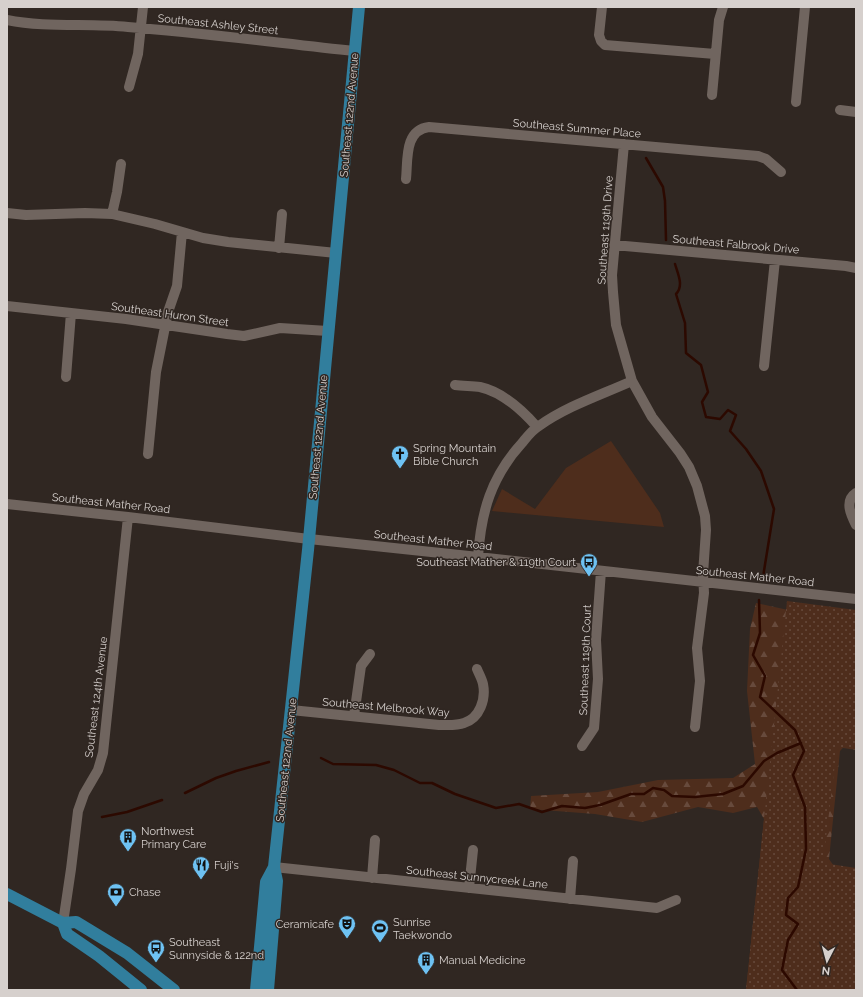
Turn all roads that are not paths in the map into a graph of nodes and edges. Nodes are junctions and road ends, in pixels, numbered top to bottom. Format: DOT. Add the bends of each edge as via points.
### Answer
graph roads {
  1 [pos="144,7"];
  2 [pos="359,7"];
  3 [pos="602,7"];
  4 [pos="723,7"];
  5 [pos="805,7"];
  6 [pos="7,20"];
  7 [pos="141,28"];
  8 [pos="354,51"];
  9 [pos="715,54"];
  10 [pos="129,87"];
  11 [pos="712,95"];
  12 [pos="796,102"];
  13 [pos="840,110"];
  14 [pos="856,112"];
  15 [pos="624,144"];
  16 [pos="121,164"];
  17 [pos="781,172"];
  18 [pos="406,179"];
  19 [pos="7,213"];
  20 [pos="112,214"];
  21 [pos="282,214"];
  22 [pos="182,232"];
  23 [pos="614,245"];
  24 [pos="279,248"];
  25 [pos="336,253"];
  26 [pos="775,260"];
  27 [pos="856,268"];
  28 [pos="7,306"];
  29 [pos="71,313"];
  30 [pos="165,325"];
  31 [pos="328,331"];
  32 [pos="764,366"];
  33 [pos="66,377"];
  34 [pos="632,381"];
  35 [pos="455,385"];
  36 [pos="537,427"];
  37 [pos="148,454"];
  38 [pos="856,493"];
  39 [pos="7,507"];
  40 [pos="128,516"];
  41 [pos="856,525"];
  42 [pos="309,539"];
  43 [pos="478,557"];
  44 [pos="601,571"];
  45 [pos="703,582"];
  46 [pos="856,599"];
  47 [pos="370,654"];
  48 [pos="477,669"];
  49 [pos="291,710"];
  50 [pos="354,716"];
  51 [pos="695,727"];
  52 [pos="582,746"];
  53 [pos="375,840"];
  54 [pos="473,850"];
  55 [pos="573,861"];
  56 [pos="274,867"];
  57 [pos="372,878"];
  58 [pos="469,888"];
  59 [pos="7,894"];
  60 [pos="570,899"];
  61 [pos="676,900"];
  62 [pos="264,916"];
  63 [pos="63,923"];
  64 [pos="127,953"];
  65 [pos="272,953"];
  66 [pos="99,956"];
  67 [pos="141,990"];
  68 [pos="174,990"];
  69 [pos="256,990"];
  70 [pos="268,990"];
  1 -- 7 [label="street"];
  2 -- 8 [label="main road, Southeast 122nd Avenue"];
  3 -- 9 [label="street" via="599,35 605,44"];
  4 -- 9 [label="street"];
  5 -- 12 [label="street"];
  6 -- 7 [label="street, Southeast Ashley Street" via="28,24"];
  7 -- 8 [label="street, Southeast Ashley Street"];
  7 -- 10 [label="street" via="138,54"];
  8 -- 25 [label="main road, Southeast 122nd Avenue"];
  9 -- 11 [label="street"];
  13 -- 14 [label="street"];
  15 -- 17 [label="street, Southeast Summer Place" via="758,156 766,159"];
  15 -- 18 [label="street, Southeast Summer Place" via="424,127 416,131 411,138"];
  15 -- 23 [label="street, Southeast 119th Drive"];
  16 -- 20 [label="street"];
  19 -- 20 [label="street"];
  20 -- 22 [label="street"];
  21 -- 24 [label="street"];
  22 -- 24 [label="street" via="203,238"];
  22 -- 30 [label="street" via="177,286"];
  23 -- 26 [label="street, Southeast Falbrook Drive"];
  23 -- 34 [label="street, Southeast 119th Drive" via="614,308 620,342"];
  24 -- 25 [label="street"];
  25 -- 31 [label="main road, Southeast 122nd Avenue"];
  26 -- 27 [label="street, Southeast Falbrook Drive"];
  26 -- 32 [label="street"];
  28 -- 29 [label="street, Southeast Huron Street"];
  29 -- 30 [label="street, Southeast Huron Street"];
  29 -- 33 [label="street"];
  30 -- 31 [label="street, Southeast Huron Street" via="244,336 280,328"];
  30 -- 37 [label="street" via="156,372"];
  31 -- 42 [label="main road, Southeast 122nd Avenue"];
  34 -- 36 [label="street" via="556,415"];
  34 -- 45 [label="street, Southeast 119th Drive" via="652,417 689,467 697,486 706,530"];
  35 -- 36 [label="street" via="480,388 503,396"];
  36 -- 43 [label="street" via="514,452 494,482 483,517"];
  38 -- 41 [label="street" via="849,504"];
  39 -- 40 [label="street, Southeast Mather Road"];
  40 -- 42 [label="street, Southeast Mather Road"];
  40 -- 63 [label="street, Southeast 124th Avenue" via="103,753 98,770 78,810"];
  42 -- 43 [label="street, Southeast Mather Road"];
  42 -- 49 [label="main road, Southeast 122nd Avenue"];
  43 -- 44 [label="street, Southeast Mather Road"];
  44 -- 45 [label="street, Southeast Mather Road"];
  44 -- 52 [label="street, Southeast 119th Court" via="594,728"];
  45 -- 46 [label="street, Southeast Mather Road"];
  45 -- 51 [label="street, Southeast 119th Drive" via="697,648 700,681"];
  47 -- 50 [label="street" via="361,666"];
  48 -- 50 [label="street, Southeast Melbrook Way" via="482,683 481,708 475,717 465,723 453,726"];
  49 -- 50 [label="street, Southeast Melbrook Way"];
  49 -- 56 [label="main road, Southeast 122nd Avenue"];
  53 -- 57 [label="street"];
  54 -- 58 [label="street"];
  55 -- 60 [label="street"];
  56 -- 57 [label="street, Southeast Sunnycreek Lane"];
  56 -- 62 [label="main road, Southeast 122nd Avenue" via="266,882"];
  56 -- 65 [label="main road, Southeast 122nd Avenue" via="278,881"];
  57 -- 58 [label="street, Southeast Sunnycreek Lane"];
  58 -- 60 [label="street, Southeast Sunnycreek Lane"];
  59 -- 63 [label="main road"];
  60 -- 61 [label="street, Southeast Sunnycreek Lane" via="657,908"];
  62 -- 65 [label="main road" via="269,923 267,946"];
  62 -- 69 [label="main road, Southeast 122nd Avenue"];
  63 -- 64 [label="main road" via="76,922"];
  63 -- 66 [label="main road" via="67,934"];
  64 -- 66 [label="main road"];
  64 -- 68 [label="main road"];
  65 -- 70 [label="main road, Southeast 122nd Avenue"];
  66 -- 67 [label="main road"];
}
